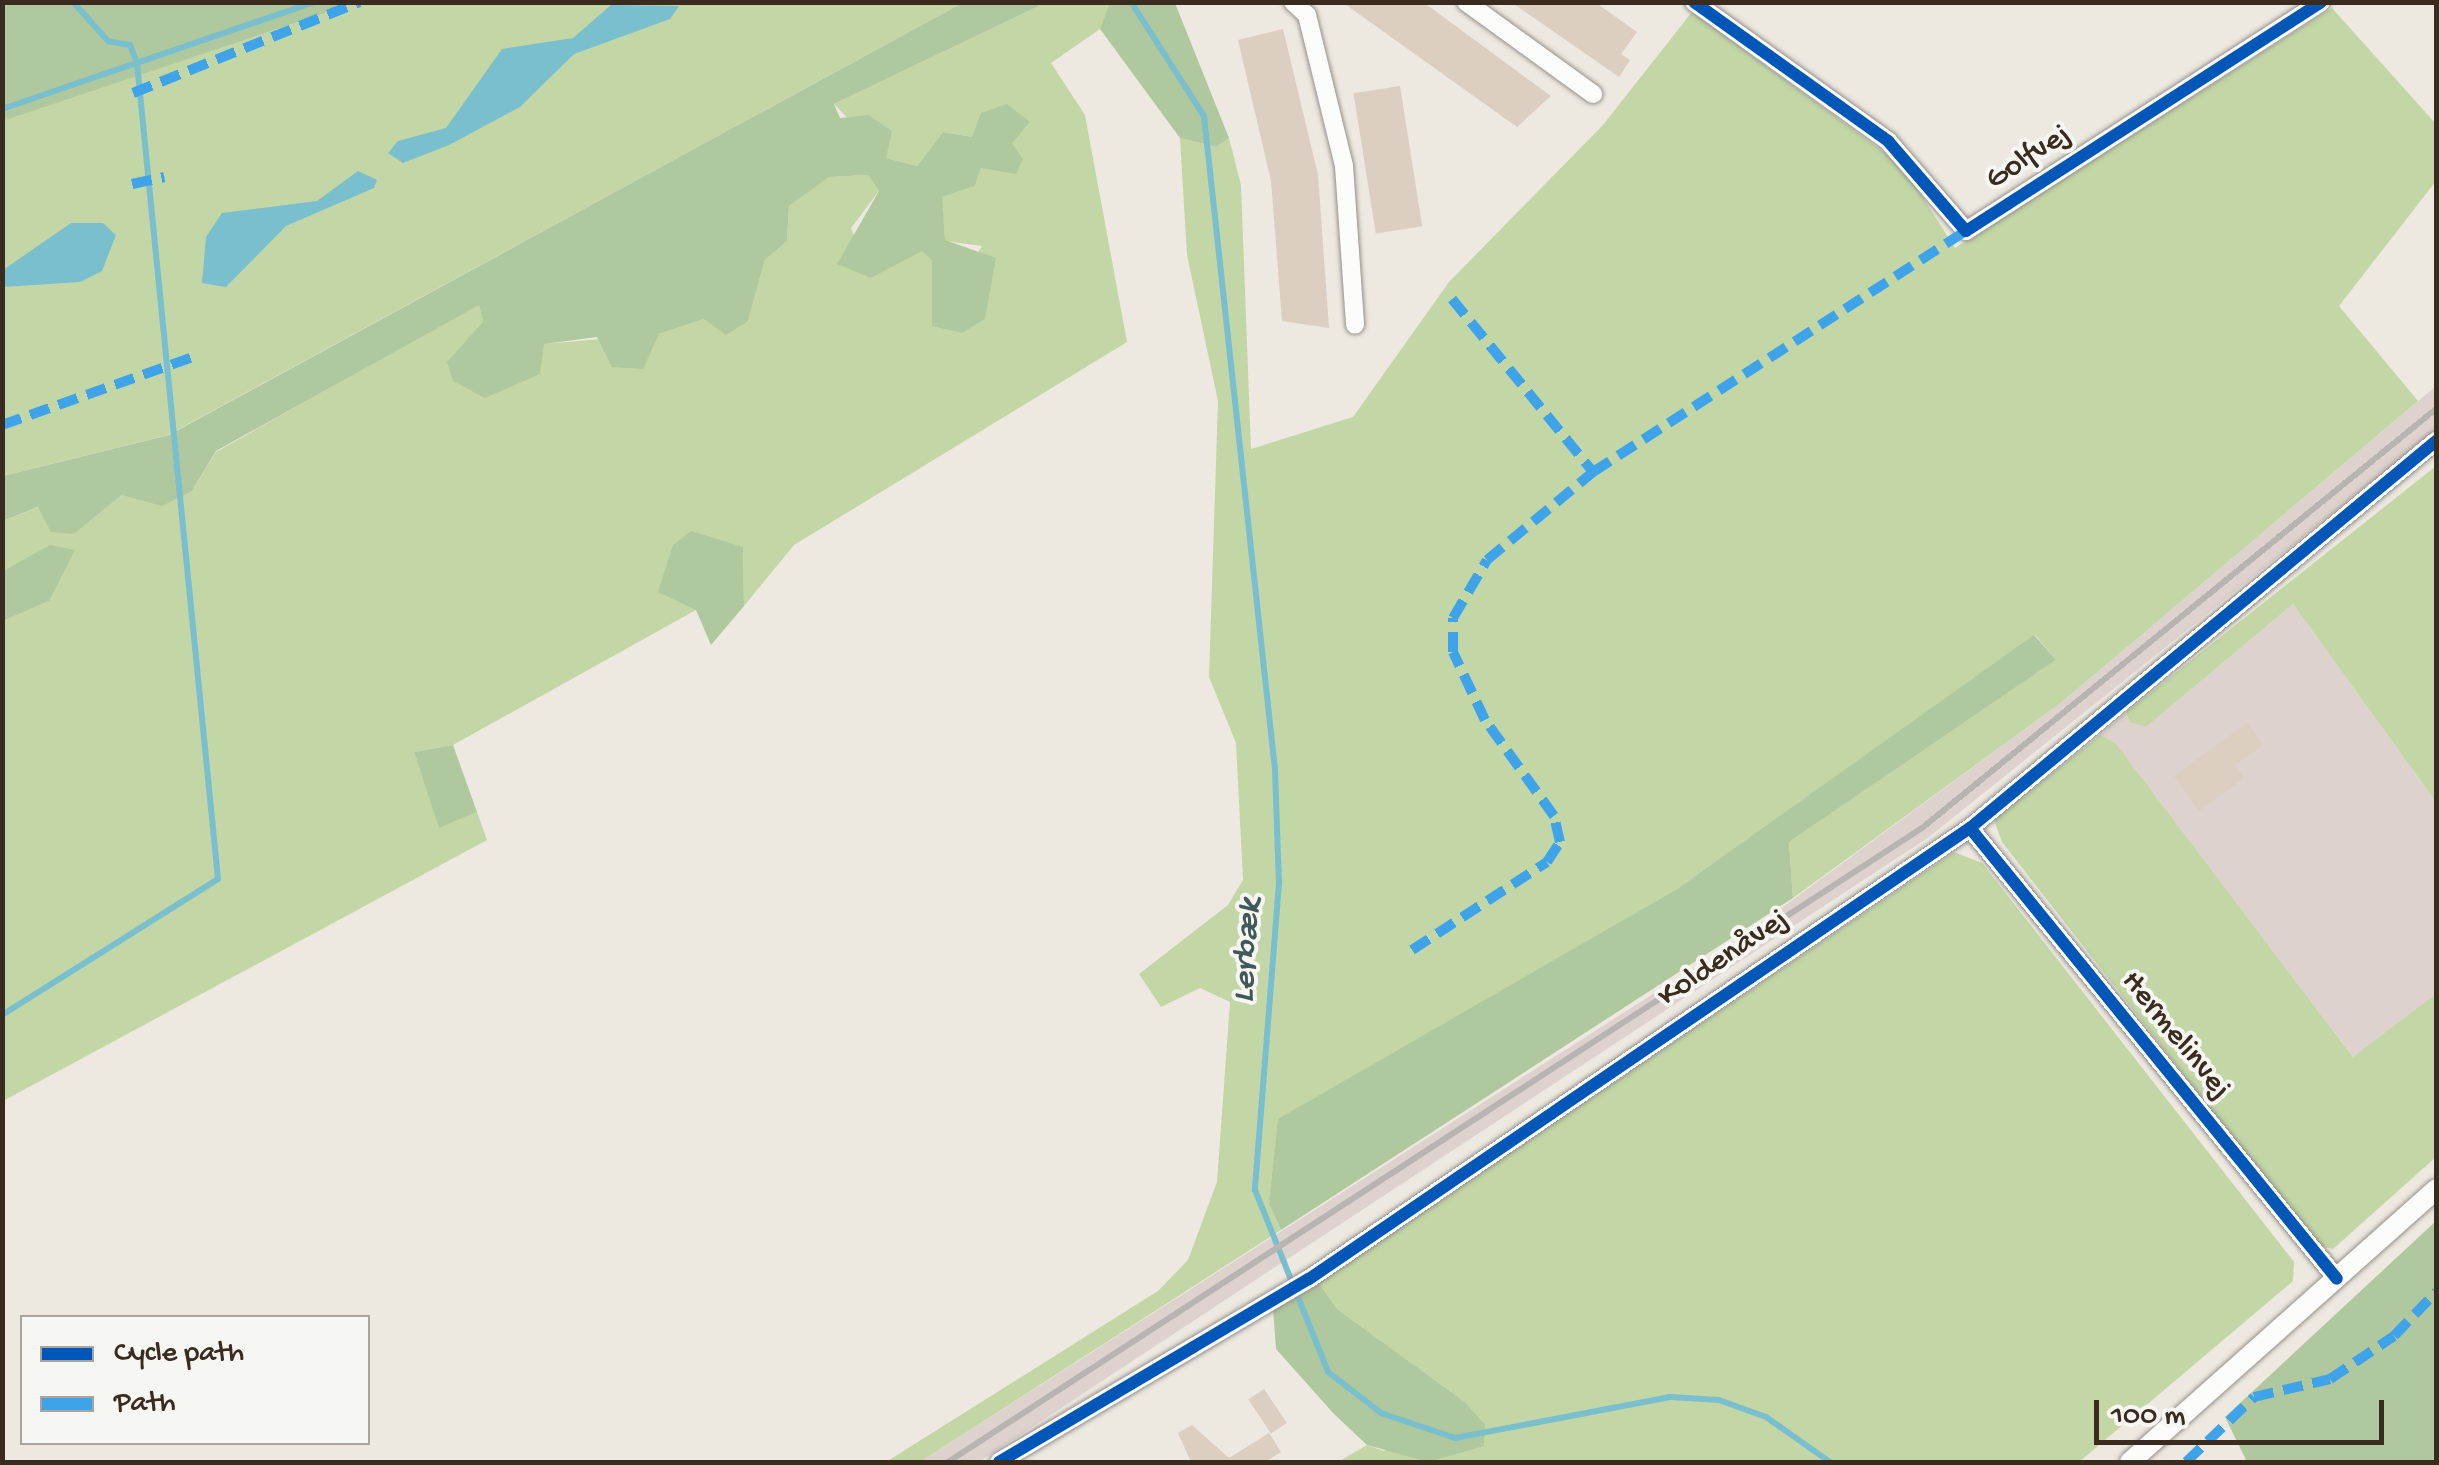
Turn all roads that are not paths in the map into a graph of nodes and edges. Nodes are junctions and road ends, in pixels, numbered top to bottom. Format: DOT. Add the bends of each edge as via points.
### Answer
graph roads {
  1 [pos="1293,2"];
  2 [pos="1466,2"];
  3 [pos="1694,2"];
  4 [pos="2321,2"];
  5 [pos="1593,94"];
  6 [pos="1356,325"];
  7 [pos="2436,441"];
  8 [pos="1970,828"];
  9 [pos="2436,1189"];
  10 [pos="2337,1279"];
  11 [pos="999,1462"];
  12 [pos="2130,1462"];
  1 -- 6 [label="street" via="1307,14 1344,166"];
  2 -- 5 [label="street"];
  3 -- 4 [label="street, Golfvej" via="1888,141 1966,231"];
  7 -- 8 [label="street, Koldenåvej"];
  8 -- 10 [label="street, Hermelinvej"];
  8 -- 11 [label="street, Koldenåvej" via="1309,1280"];
  9 -- 10 [label="street"];
  10 -- 12 [label="street"];
}
